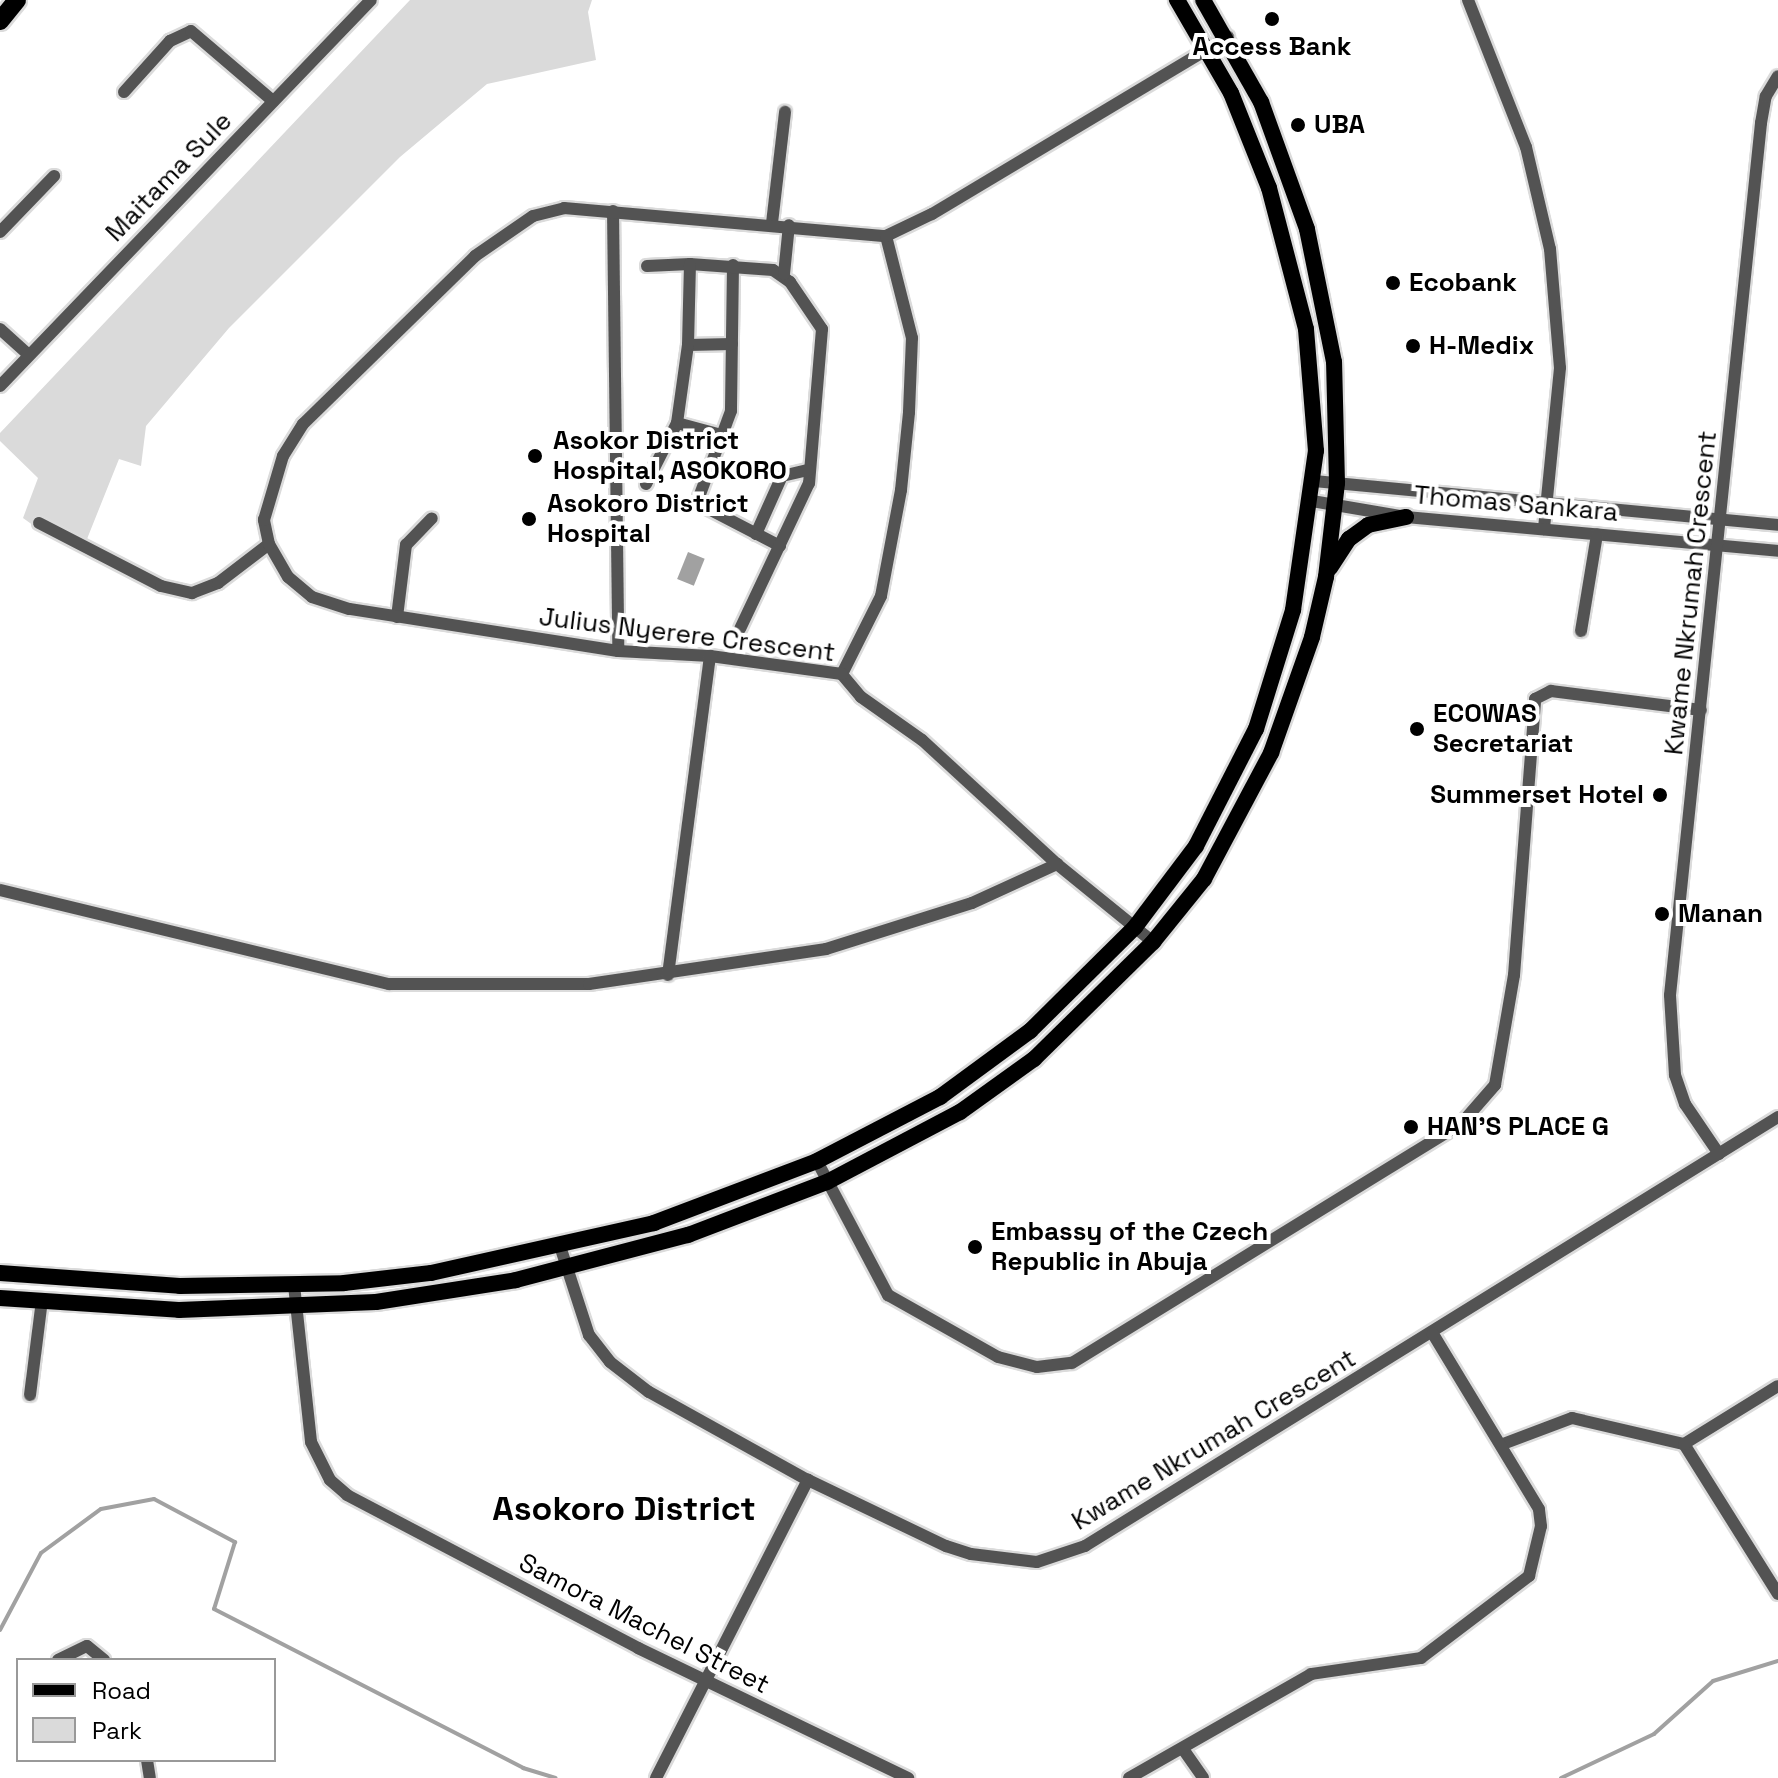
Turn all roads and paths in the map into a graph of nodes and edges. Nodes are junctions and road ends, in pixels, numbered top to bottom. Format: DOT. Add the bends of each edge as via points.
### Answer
graph roads {
  1 [pos="17,0"];
  2 [pos="371,0"];
  3 [pos="1177,0"];
  4 [pos="1203,0"];
  5 [pos="1468,0"];
  6 [pos="0,21"];
  7 [pos="1228,37"];
  8 [pos="1209,48"];
  9 [pos="1778,76"];
  10 [pos="124,92"];
  11 [pos="273,101"];
  12 [pos="785,112"];
  13 [pos="54,176"];
  14 [pos="613,211"];
  15 [pos="772,223"];
  16 [pos="789,225"];
  17 [pos="0,232"];
  18 [pos="886,236"];
  19 [pos="690,264"];
  20 [pos="733,265"];
  21 [pos="647,266"];
  22 [pos="784,274"];
  23 [pos="0,329"];
  24 [pos="732,344"];
  25 [pos="688,345"];
  26 [pos="29,355"];
  27 [pos="0,386"];
  28 [pos="677,423"];
  29 [pos="725,436"];
  30 [pos="808,470"];
  31 [pos="1314,481"];
  32 [pos="1337,483"];
  33 [pos="646,484"];
  34 [pos="1312,501"];
  35 [pos="1336,505"];
  36 [pos="1547,505"];
  37 [pos="1406,517"];
  38 [pos="432,518"];
  39 [pos="1720,519"];
  40 [pos="39,523"];
  41 [pos="1778,525"];
  42 [pos="1544,529"];
  43 [pos="756,534"];
  44 [pos="1597,534"];
  45 [pos="269,544"];
  46 [pos="1718,544"];
  47 [pos="780,546"];
  48 [pos="1778,551"];
  49 [pos="1326,577"];
  50 [pos="397,617"];
  51 [pos="740,629"];
  52 [pos="1581,631"];
  53 [pos="618,651"];
  54 [pos="710,656"];
  55 [pos="842,674"];
  56 [pos="1701,710"];
  57 [pos="1057,864"];
  58 [pos="0,890"];
  59 [pos="1135,927"];
  60 [pos="1153,942"];
  61 [pos="668,975"];
  62 [pos="1778,1117"];
  63 [pos="1719,1154"];
  64 [pos="817,1161"];
  65 [pos="827,1182"];
  66 [pos="560,1246"];
  67 [pos="566,1269"];
  68 [pos="0,1273"];
  69 [pos="294,1285"];
  70 [pos="0,1298"];
  71 [pos="42,1300"];
  72 [pos="296,1309"];
  73 [pos="1433,1334"];
  74 [pos="1778,1386"];
  75 [pos="30,1395"];
  76 [pos="1503,1444"];
  77 [pos="1684,1444"];
  78 [pos="808,1480"];
  79 [pos="1778,1594"];
  80 [pos="62,1658"];
  81 [pos="102,1658"];
  82 [pos="706,1681"];
  83 [pos="1183,1749"];
  84 [pos="656,1778"];
  85 [pos="908,1778"];
  86 [pos="1129,1778"];
  87 [pos="1203,1778"];
  1 -- 6 [label="highway"];
  2 -- 11 [label="street, Maitama Sule"];
  3 -- 8 [label="main road"];
  4 -- 7 [label="main road"];
  5 -- 36 [label="street" via="1526,147 1550,249 1560,368"];
  7 -- 8 [label="street"];
  7 -- 32 [label="main road" via="1286,163 1321,283 1334,362"];
  8 -- 18 [label="street" via="932,214"];
  8 -- 31 [label="main road" via="1251,136 1296,281 1312,363"];
  9 -- 39 [label="street, Kwame Nkrumah Crescent" via="1766,96 1761,123"];
  10 -- 11 [label="street" via="170,41 191,31"];
  11 -- 26 [label="street, Maitama Sule"];
  12 -- 15 [label="street"];
  13 -- 17 [label="street"];
  14 -- 15 [label="street"];
  14 -- 45 [label="street" via="564,208 533,216 475,256 303,424 283,456 271,492 264,520"];
  14 -- 53 [label="street"];
  15 -- 16 [label="street"];
  16 -- 18 [label="street"];
  16 -- 22 [label="street"];
  18 -- 55 [label="street" via="912,338 909,412 881,596"];
  19 -- 20 [label="street"];
  19 -- 21 [label="street"];
  19 -- 25 [label="street"];
  20 -- 22 [label="street"];
  20 -- 24 [label="street"];
  22 -- 30 [label="street" via="822,329"];
  23 -- 26 [label="street"];
  24 -- 25 [label="street"];
  24 -- 29 [label="street" via="731,411"];
  25 -- 28 [label="street"];
  26 -- 27 [label="street, Maitama Sule"];
  28 -- 29 [label="street"];
  28 -- 33 [label="street"];
  29 -- 43 [label="street" via="699,497 701,505"];
  30 -- 43 [label="street" via="782,476"];
  30 -- 47 [label="street" via="809,483"];
  31 -- 32 [label="street"];
  31 -- 34 [label="main road"];
  32 -- 35 [label="main road"];
  32 -- 36 [label="street"];
  34 -- 35 [label="street, Thomas Sankara"];
  34 -- 59 [label="main road" via="1293,610 1256,729 1196,846"];
  35 -- 37 [label="street, Thomas Sankara"];
  35 -- 49 [label="main road"];
  36 -- 39 [label="street"];
  36 -- 42 [label="street"];
  37 -- 42 [label="street, Thomas Sankara"];
  37 -- 49 [label="main road" via="1368,525 1349,539"];
  38 -- 50 [label="street" via="406,545"];
  39 -- 41 [label="street"];
  39 -- 46 [label="street, Kwame Nkrumah Crescent"];
  40 -- 45 [label="street" via="161,586 192,593 218,583"];
  42 -- 44 [label="street, Thomas Sankara"];
  43 -- 47 [label="street"];
  44 -- 46 [label="street, Thomas Sankara"];
  44 -- 52 [label="street"];
  45 -- 50 [label="street, Julius Nyerere Crescent" via="288,577 312,597"];
  46 -- 48 [label="street, Thomas Sankara"];
  46 -- 56 [label="street, Kwame Nkrumah Crescent"];
  47 -- 51 [label="street"];
  49 -- 60 [label="main road" via="1312,637 1271,753 1204,879"];
  50 -- 53 [label="street, Julius Nyerere Crescent"];
  53 -- 54 [label="street, Julius Nyerere Crescent"];
  54 -- 55 [label="street, Julius Nyerere Crescent"];
  54 -- 61 [label="street"];
  55 -- 57 [label="street, Julius Nyerere Crescent" via="861,697 922,740"];
  56 -- 63 [label="street, Kwame Nkrumah Crescent" via="1670,995 1670,1046 1685,1104"];
  56 -- 65 [label="street" via="1551,691 1540,694 1532,708 1514,975 1495,1085 1461,1124 1072,1363 1054,1367 998,1357 888,1295"];
  57 -- 59 [label="street, Julius Nyerere Crescent"];
  57 -- 61 [label="street" via="972,903 859,940"];
  58 -- 61 [label="street" via="389,984 589,984"];
  59 -- 60 [label="street, Julius Nyerere Crescent"];
  59 -- 64 [label="main road" via="1076,989 983,1067 897,1122"];
  60 -- 65 [label="main road" via="1079,1018 998,1087 909,1142"];
  62 -- 63 [label="street, Kwame Nkrumah Crescent"];
  63 -- 73 [label="street, Kwame Nkrumah Crescent"];
  64 -- 65 [label="street"];
  64 -- 66 [label="main road" via="691,1211"];
  65 -- 67 [label="main road" via="688,1235"];
  66 -- 67 [label="street, Kwame Nkrumah Crescent"];
  66 -- 69 [label="main road" via="431,1273"];
  67 -- 72 [label="main road" via="444,1294"];
  67 -- 78 [label="street, Kwame Nkrumah Crescent" via="589,1335 610,1362 649,1392"];
  68 -- 69 [label="main road" via="180,1286"];
  69 -- 72 [label="street, Samora Machel Street"];
  70 -- 71 [label="main road"];
  71 -- 72 [label="main road" via="179,1310"];
  71 -- 75 [label="street"];
  72 -- 82 [label="street, Samora Machel Street" via="311,1442 330,1480 347,1495"];
  73 -- 76 [label="street"];
  73 -- 78 [label="street, Kwame Nkrumah Crescent" via="1085,1546 1037,1562 946,1546"];
  74 -- 77 [label="street"];
  76 -- 77 [label="street" via="1572,1418"];
  76 -- 83 [label="street" via="1539,1509 1535,1561 1518,1587 1421,1658 1311,1674"];
  77 -- 79 [label="street"];
  78 -- 82 [label="street"];
  80 -- 81 [label="street" via="87,1646"];
  82 -- 84 [label="street"];
  82 -- 85 [label="street, Samora Machel Street"];
  83 -- 86 [label="street"];
  83 -- 87 [label="street"];
}
